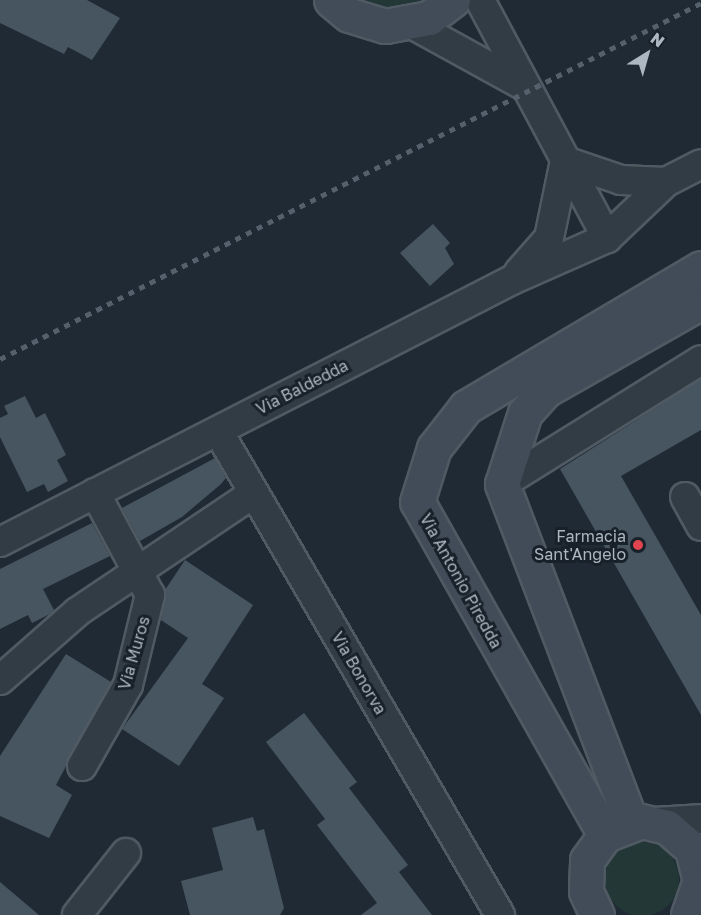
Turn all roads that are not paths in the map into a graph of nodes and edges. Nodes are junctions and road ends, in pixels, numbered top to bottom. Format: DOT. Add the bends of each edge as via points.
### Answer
graph roads {
  1 [pos="331,0"];
  2 [pos="453,0"];
  3 [pos="480,0"];
  4 [pos="410,23"];
  5 [pos="521,84"];
  6 [pos="565,161"];
  7 [pos="701,164"];
  8 [pos="666,182"];
  9 [pos="607,238"];
  10 [pos="701,268"];
  11 [pos="512,280"];
  12 [pos="701,302"];
  13 [pos="701,360"];
  14 [pos="218,431"];
  15 [pos="502,484"];
  16 [pos="95,493"];
  17 [pos="254,493"];
  18 [pos="685,497"];
  19 [pos="701,526"];
  20 [pos="0,542"];
  21 [pos="138,570"];
  22 [pos="0,680"];
  23 [pos="82,766"];
  24 [pos="701,819"];
  25 [pos="629,826"];
  26 [pos="126,853"];
  27 [pos="701,876"];
  28 [pos="590,907"];
  29 [pos="77,915"];
  30 [pos="500,915"];
  31 [pos="688,915"];
  1 -- 4 [label="street" via="367,22"];
  2 -- 4 [label="street" via="429,18"];
  3 -- 5 [label="street"];
  4 -- 5 [label="street"];
  5 -- 6 [label="street"];
  6 -- 8 [label="street" via="621,180"];
  6 -- 9 [label="street"];
  6 -- 11 [label="street" via="549,238"];
  7 -- 8 [label="street"];
  8 -- 9 [label="street, Via Baldedda"];
  9 -- 11 [label="street, Via Baldedda"];
  10 -- 25 [label="street, Via Antonio Piredda" via="466,407 434,448 417,502"];
  11 -- 14 [label="street, Via Baldedda"];
  12 -- 15 [label="street" via="546,390 525,412"];
  13 -- 15 [label="street"];
  14 -- 16 [label="street, Via Baldedda"];
  14 -- 17 [label="street, Via Bonorva"];
  15 -- 25 [label="street"];
  16 -- 20 [label="street, Via Baldedda"];
  16 -- 21 [label="street, Via Muros"];
  17 -- 21 [label="street"];
  17 -- 30 [label="street, Via Bonorva"];
  18 -- 19 [label="street"];
  21 -- 22 [label="street" via="77,612"];
  21 -- 23 [label="street, Via Muros" via="150,595 128,685"];
  24 -- 25 [label="street"];
  25 -- 27 [label="street" via="681,836 692,849"];
  25 -- 28 [label="street" via="587,860"];
  26 -- 29 [label="street"];
  27 -- 31 [label="street"];
}
